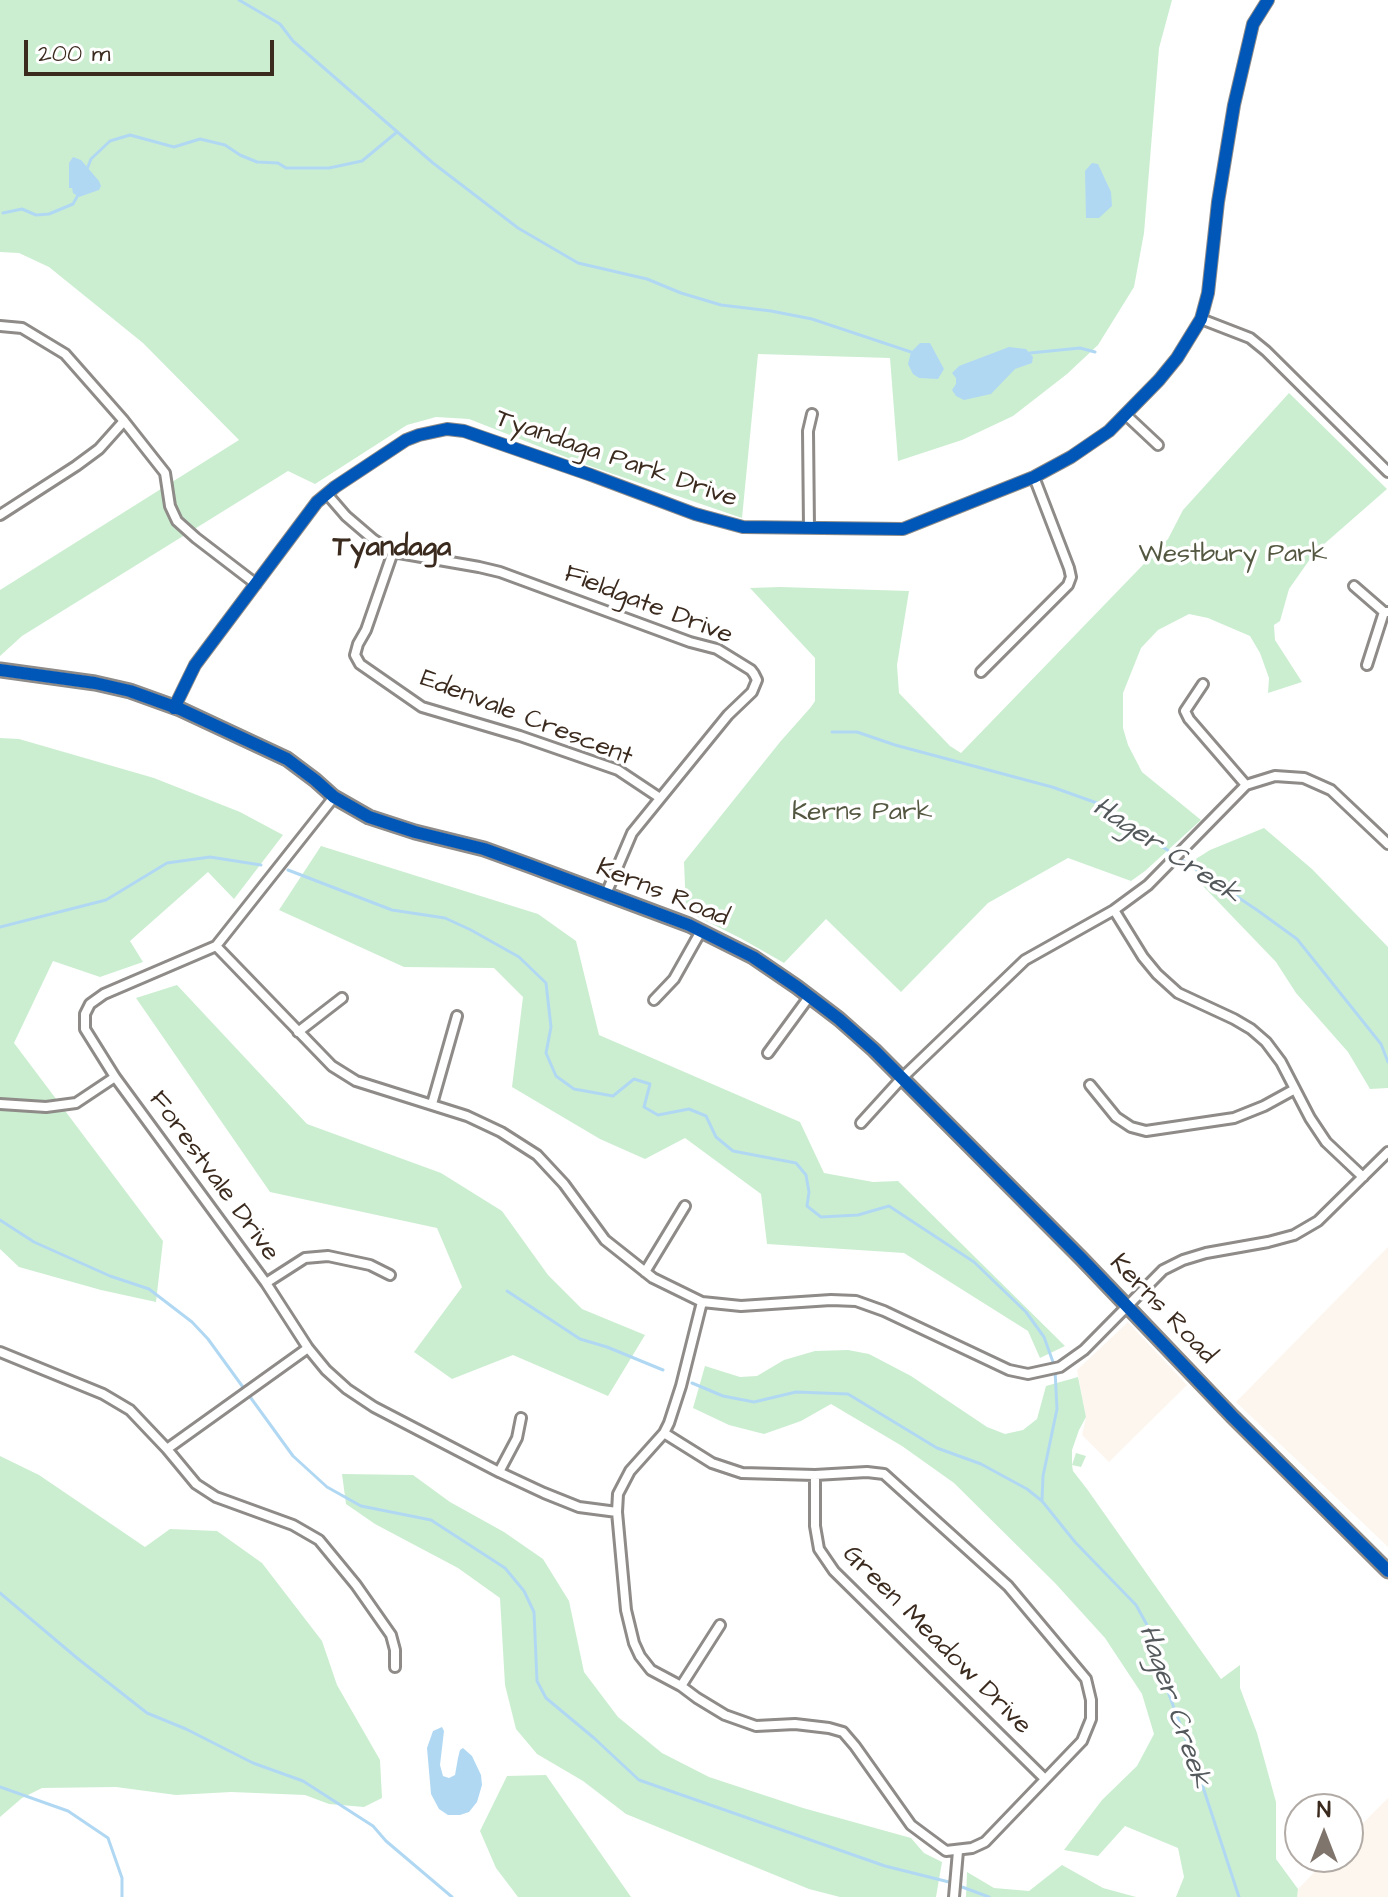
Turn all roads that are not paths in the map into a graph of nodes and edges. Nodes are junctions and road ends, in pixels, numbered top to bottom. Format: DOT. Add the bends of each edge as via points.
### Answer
graph roads {
  1 [pos="1268,0"];
  2 [pos="1201,319"];
  3 [pos="0,326"];
  4 [pos="812,414"];
  5 [pos="1126,415"];
  6 [pos="124,421"];
  7 [pos="1158,445"];
  8 [pos="1388,472"];
  9 [pos="1034,477"];
  10 [pos="327,494"];
  11 [pos="0,515"];
  12 [pos="809,528"];
  13 [pos="393,552"];
  14 [pos="256,584"];
  15 [pos="1354,586"];
  16 [pos="1386,612"];
  17 [pos="1367,665"];
  18 [pos="0,670"];
  19 [pos="981,672"];
  20 [pos="1203,684"];
  21 [pos="174,708"];
  22 [pos="1246,785"];
  23 [pos="334,797"];
  24 [pos="660,798"];
  25 [pos="1388,844"];
  26 [pos="606,894"];
  27 [pos="1114,910"];
  28 [pos="701,931"];
  29 [pos="216,946"];
  30 [pos="809,997"];
  31 [pos="342,998"];
  32 [pos="654,1000"];
  33 [pos="457,1016"];
  34 [pos="298,1032"];
  35 [pos="768,1053"];
  36 [pos="115,1077"];
  37 [pos="901,1079"];
  38 [pos="1090,1085"];
  39 [pos="1295,1089"];
  40 [pos="0,1104"];
  41 [pos="432,1104"];
  42 [pos="861,1123"];
  43 [pos="1388,1152"];
  44 [pos="1363,1177"];
  45 [pos="685,1206"];
  46 [pos="645,1272"];
  47 [pos="390,1275"];
  48 [pos="266,1283"];
  49 [pos="702,1302"];
  50 [pos="1127,1305"];
  51 [pos="308,1348"];
  52 [pos="0,1352"];
  53 [pos="521,1418"];
  54 [pos="664,1433"];
  55 [pos="167,1449"];
  56 [pos="499,1472"];
  57 [pos="815,1475"];
  58 [pos="617,1512"];
  59 [pos="1388,1571"];
  60 [pos="720,1625"];
  61 [pos="395,1667"];
  62 [pos="681,1686"];
  63 [pos="1045,1779"];
  64 [pos="958,1851"];
  65 [pos="954,1897"];
  1 -- 2 [label="street, Tyandaga Park Drive" via="1253,24 1234,105"];
  2 -- 5 [label="street, Tyandaga Park Drive" via="1177,358"];
  2 -- 8 [label="street" via="1250,338"];
  3 -- 6 [label="street" via="22,328 65,354"];
  4 -- 12 [label="street"];
  5 -- 7 [label="street"];
  5 -- 9 [label="street, Tyandaga Park Drive" via="1071,457"];
  6 -- 11 [label="street" via="99,449"];
  6 -- 14 [label="street" via="165,473 177,521"];
  9 -- 12 [label="street, Tyandaga Park Drive" via="903,529"];
  9 -- 19 [label="street" via="1071,577"];
  10 -- 12 [label="street, Tyandaga Park Drive" via="406,440 447,429 724,523"];
  10 -- 13 [label="street, Fieldgate Drive"];
  10 -- 14 [label="street, Tyandaga Park Drive"];
  13 -- 24 [label="street, Edenvale Crescent" via="358,644 355,655 360,664 422,707 618,770"];
  13 -- 24 [label="street, Fieldgate Drive" via="500,572 717,649 751,670 757,680 752,692"];
  14 -- 21 [label="street, Tyandaga Park Drive" via="195,665"];
  15 -- 16 [label="street"];
  16 -- 17 [label="street"];
  18 -- 21 [label="street, Kerns Road" via="95,683"];
  20 -- 22 [label="street" via="1185,711"];
  21 -- 23 [label="street, Kerns Road" via="287,759"];
  22 -- 25 [label="street" via="1275,776 1304,778 1331,790"];
  22 -- 27 [label="street" via="1148,885"];
  23 -- 26 [label="street, Kerns Road" via="392,826 484,849"];
  23 -- 29 [label="street, Forestvale Drive"];
  24 -- 26 [label="street, Fieldgate Drive" via="632,833"];
  26 -- 28 [label="street, Kerns Road"];
  27 -- 37 [label="street" via="1025,960"];
  27 -- 39 [label="street" via="1157,974 1178,993 1251,1029 1281,1062"];
  28 -- 30 [label="street, Kerns Road" via="753,957"];
  28 -- 32 [label="street" via="674,979"];
  29 -- 34 [label="street"];
  29 -- 36 [label="street, Forestvale Drive" via="90,1004 85,1029"];
  30 -- 35 [label="street"];
  30 -- 37 [label="street, Kerns Road"];
  31 -- 34 [label="street"];
  33 -- 41 [label="street"];
  34 -- 41 [label="street" via="332,1066 356,1081"];
  36 -- 40 [label="street" via="76,1103"];
  36 -- 48 [label="street, Forestvale Drive"];
  37 -- 42 [label="street"];
  37 -- 50 [label="street, Kerns Road"];
  38 -- 39 [label="street" via="1116,1117 1146,1131 1234,1118"];
  39 -- 44 [label="street" via="1326,1142"];
  41 -- 46 [label="street" via="501,1132 537,1155 605,1240"];
  43 -- 44 [label="street"];
  44 -- 50 [label="street" via="1318,1221 1294,1235 1183,1260 1163,1270"];
  45 -- 46 [label="street"];
  46 -- 49 [label="street"];
  47 -- 48 [label="street" via="328,1256 305,1258"];
  48 -- 51 [label="street, Forestvale Drive"];
  49 -- 50 [label="street" via="741,1306 856,1301 1028,1374 1067,1363"];
  49 -- 54 [label="street"];
  50 -- 59 [label="street, Kerns Road"];
  51 -- 55 [label="street"];
  51 -- 56 [label="street, Forestvale Drive" via="347,1389 374,1407"];
  52 -- 55 [label="street" via="103,1394 130,1410"];
  53 -- 56 [label="street"];
  54 -- 57 [label="street" via="712,1463 742,1473"];
  54 -- 58 [label="street" via="630,1471 618,1494"];
  55 -- 61 [label="street" via="196,1484 216,1497 319,1540 391,1635"];
  56 -- 58 [label="street, Forestvale Drive" via="579,1507"];
  57 -- 63 [label="street, Green Meadow Drive" via="819,1549 834,1571"];
  57 -- 63 [label="street" via="884,1474 1008,1586 1086,1679 1091,1719 1082,1741"];
  58 -- 62 [label="street" via="634,1643 651,1670"];
  60 -- 62 [label="street"];
  62 -- 64 [label="street" via="725,1715 756,1726 795,1724 843,1732 911,1825 946,1851"];
  63 -- 64 [label="street" via="985,1842"];
  64 -- 65 [label="street"];
}
